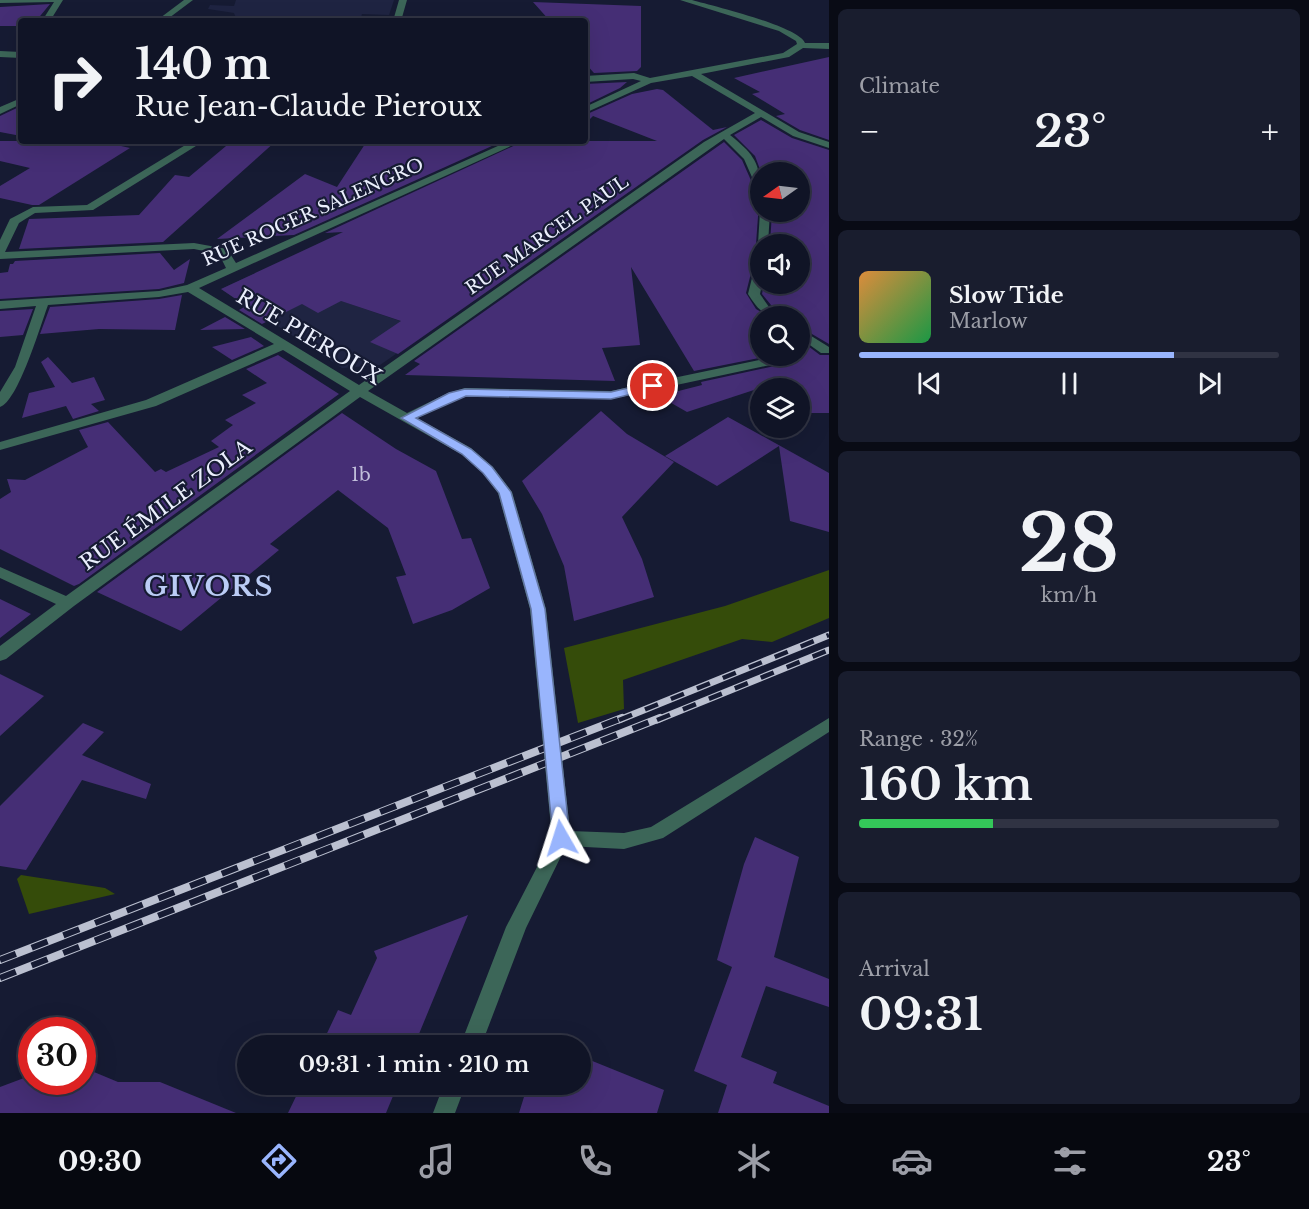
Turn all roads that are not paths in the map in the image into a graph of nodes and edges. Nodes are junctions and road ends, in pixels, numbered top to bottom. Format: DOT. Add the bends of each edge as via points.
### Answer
graph roads {
  1 [pos="189,0"];
  2 [pos="403,0"];
  3 [pos="684,0"];
  4 [pos="0,1"];
  5 [pos="48,18"];
  6 [pos="164,18"];
  7 [pos="398,18"];
  8 [pos="801,45"];
  9 [pos="829,46"];
  10 [pos="0,54"];
  11 [pos="18,56"];
  12 [pos="695,74"];
  13 [pos="588,79"];
  14 [pos="649,81"];
  15 [pos="18,102"];
  16 [pos="588,109"];
  17 [pos="1,110"];
  18 [pos="760,114"];
  19 [pos="725,135"];
  20 [pos="796,135"];
  21 [pos="194,144"];
  22 [pos="510,144"];
  23 [pos="829,145"];
  24 [pos="829,154"];
  25 [pos="750,162"];
  26 [pos="0,254"];
  27 [pos="232,269"];
  28 [pos="190,288"];
  29 [pos="43,302"];
  30 [pos="0,305"];
  31 [pos="810,339"];
  32 [pos="283,345"];
  33 [pos="827,350"];
  34 [pos="810,353"];
  35 [pos="750,365"];
  36 [pos="359,391"];
  37 [pos="0,403"];
  38 [pos="407,418"];
  39 [pos="0,446"];
  40 [pos="0,572"];
  41 [pos="68,602"];
  42 [pos="0,655"];
  43 [pos="829,724"];
  44 [pos="561,838"];
  45 [pos="474,1035"];
  46 [pos="451,1095"];
  47 [pos="444,1113"];
  1 -- 6 [label="street"];
  2 -- 7 [label="street"];
  3 -- 8 [label="street" via="782,29 800,40"];
  4 -- 5 [label="street" via="59,0"];
  8 -- 9 [label="street"];
  8 -- 12 [label="street" via="786,55"];
  10 -- 11 [label="street"];
  12 -- 14 [label="street"];
  12 -- 18 [label="street"];
  13 -- 14 [label="street" via="634,76"];
  14 -- 16 [label="street"];
  15 -- 17 [label="street"];
  18 -- 19 [label="street, RUE MARCEL PAUL"];
  18 -- 20 [label="street"];
  19 -- 25 [label="street" via="741,147"];
  19 -- 36 [label="street, RUE MARCEL PAUL"];
  20 -- 23 [label="street"];
  20 -- 24 [label="street"];
  21 -- 26 [label="street" via="89,207 33,210 14,221"];
  22 -- 27 [label="street, RUE ROGER SALENGRO"];
  26 -- 27 [label="street" via="194,246 223,251"];
  27 -- 28 [label="street, RUE ROGER SALENGRO"];
  28 -- 29 [label="street, RUE ROGER SALENGRO" via="159,294"];
  28 -- 32 [label="street, RUE PIEROUX"];
  29 -- 30 [label="street, RUE ROGER SALENGRO"];
  29 -- 37 [label="street" via="21,367"];
  31 -- 33 [label="street"];
  32 -- 36 [label="street, RUE PIEROUX"];
  32 -- 39 [label="street" via="151,403"];
  33 -- 34 [label="street"];
  35 -- 38 [label="street" via="611,395 465,392"];
  36 -- 38 [label="street, RUE PIEROUX"];
  36 -- 41 [label="street, RUE ÉMILE ZOLA"];
  38 -- 44 [label="street, RUE PIEROUX" via="466,451 505,492 538,609"];
  40 -- 41 [label="street"];
  41 -- 42 [label="street, RUE ÉMILE ZOLA"];
  43 -- 44 [label="street" via="656,834 624,841"];
  44 -- 45 [label="street" via="516,927"];
  46 -- 47 [label="street"];
}
